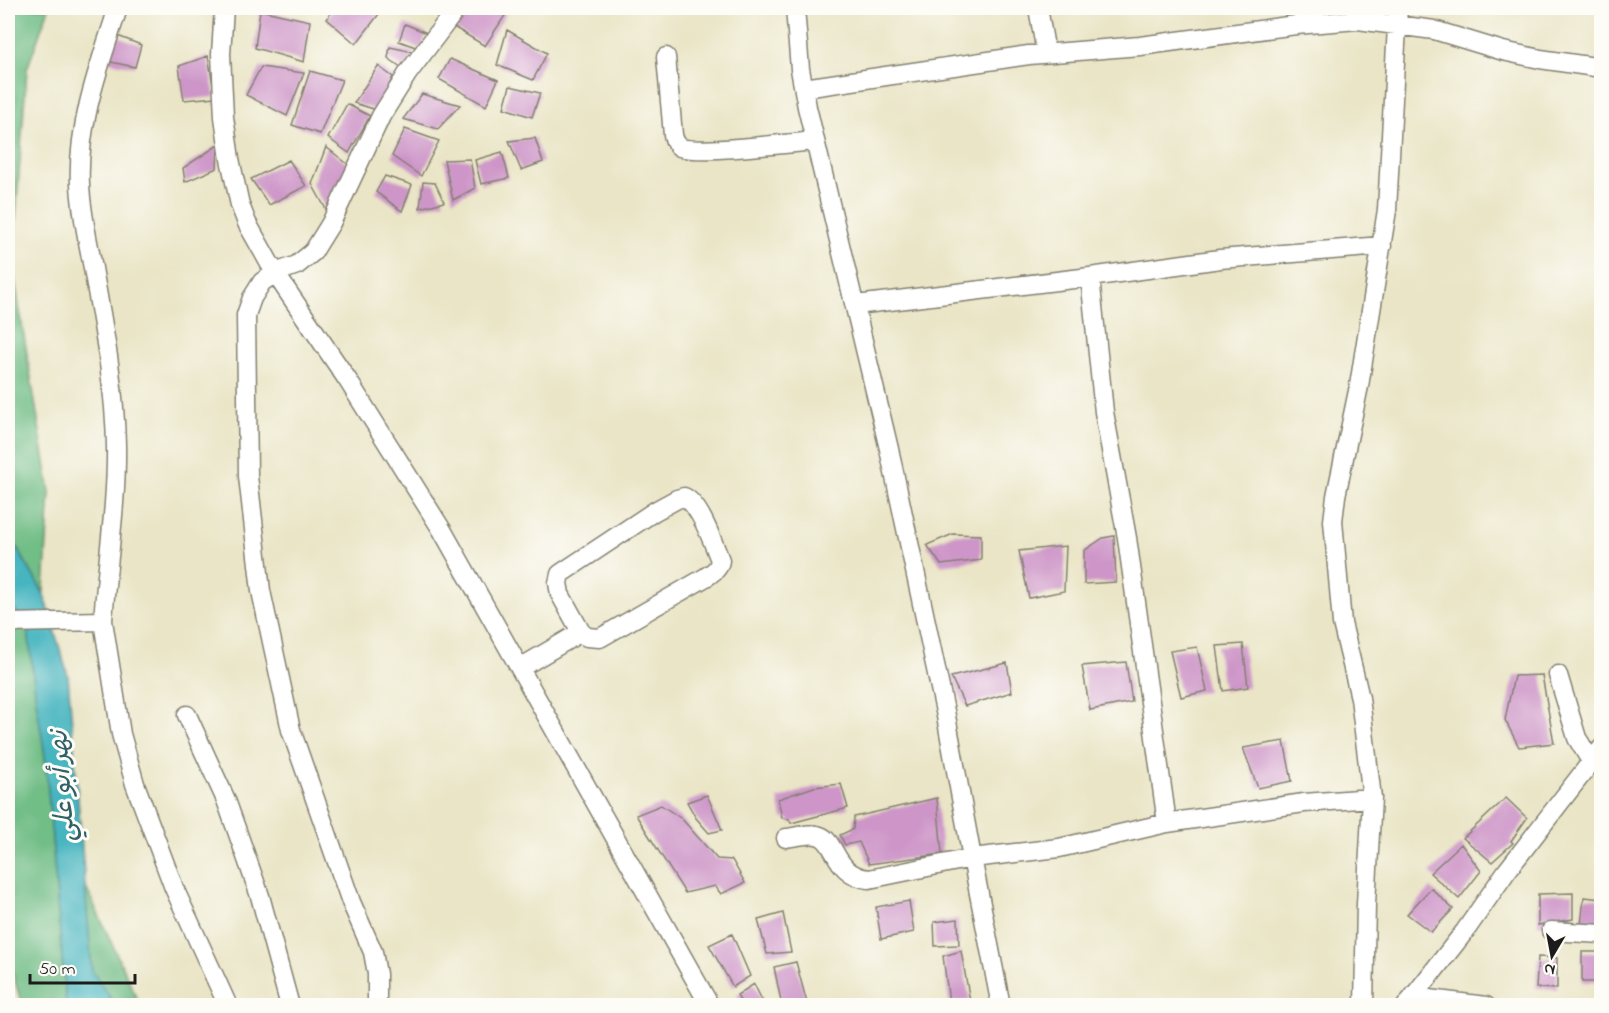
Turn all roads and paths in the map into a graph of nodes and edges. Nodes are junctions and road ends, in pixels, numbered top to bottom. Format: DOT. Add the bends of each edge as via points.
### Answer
graph roads {
  1 [pos="118,8"];
  2 [pos="224,8"];
  3 [pos="457,8"];
  4 [pos="795,8"];
  5 [pos="1038,8"];
  6 [pos="1397,16"];
  7 [pos="1046,53"];
  8 [pos="666,57"];
  9 [pos="1602,68"];
  10 [pos="804,88"];
  11 [pos="815,141"];
  12 [pos="1382,246"];
  13 [pos="274,273"];
  14 [pos="1090,277"];
  15 [pos="856,305"];
  16 [pos="103,621"];
  17 [pos="8,623"];
  18 [pos="581,632"];
  19 [pos="520,668"];
  20 [pos="1558,675"];
  21 [pos="187,716"];
  22 [pos="1598,757"];
  23 [pos="1372,798"];
  24 [pos="1167,823"];
  25 [pos="786,838"];
  26 [pos="972,858"];
  27 [pos="1551,931"];
  28 [pos="1602,934"];
  29 [pos="1410,1001"];
  30 [pos="228,1005"];
  31 [pos="290,1005"];
  32 [pos="377,1005"];
  33 [pos="710,1005"];
  34 [pos="1001,1005"];
  35 [pos="1364,1005"];
  36 [pos="1486,1005"];
  1 -- 16 [label="street" via="94,84 81,152 82,209 106,341 116,444"];
  2 -- 13 [label="street" via="221,54 230,159 240,205"];
  3 -- 13 [label="street" via="381,116 331,223 313,252 297,265"];
  4 -- 10 [label="street"];
  5 -- 7 [label="street"];
  6 -- 7 [label="street"];
  6 -- 9 [label="street" via="1503,51"];
  6 -- 12 [label="street" via="1391,164"];
  7 -- 10 [label="street"];
  8 -- 11 [label="street" via="672,135 682,148 707,150"];
  10 -- 11 [label="street"];
  11 -- 15 [label="street"];
  12 -- 14 [label="street" via="1220,258"];
  12 -- 23 [label="street" via="1333,521 1342,623 1360,698"];
  13 -- 19 [label="street" via="442,530"];
  13 -- 32 [label="street" via="262,282 252,298 245,336 248,476 261,591 291,730 351,902 373,952"];
  14 -- 15 [label="street"];
  14 -- 24 [label="street" via="1104,412 1127,538"];
  15 -- 26 [label="street" via="946,716"];
  16 -- 17 [label="street"];
  16 -- 30 [label="street" via="121,734 135,784 174,888"];
  18 -- 18 [label="street" via="560,594 560,574 677,498 691,500 720,565 600,638"];
  18 -- 19 [label="street"];
  19 -- 33 [label="street"];
  20 -- 22 [label="street" via="1577,738"];
  21 -- 31 [label="street" via="226,800 260,896"];
  22 -- 29 [label="street"];
  23 -- 24 [label="street" via="1304,803"];
  23 -- 35 [label="street"];
  24 -- 26 [label="street" via="1059,848"];
  25 -- 26 [label="street" via="818,835 826,839 842,867 868,879"];
  26 -- 34 [label="street"];
  27 -- 28 [label="street"];
  29 -- 36 [label="street"];
}
